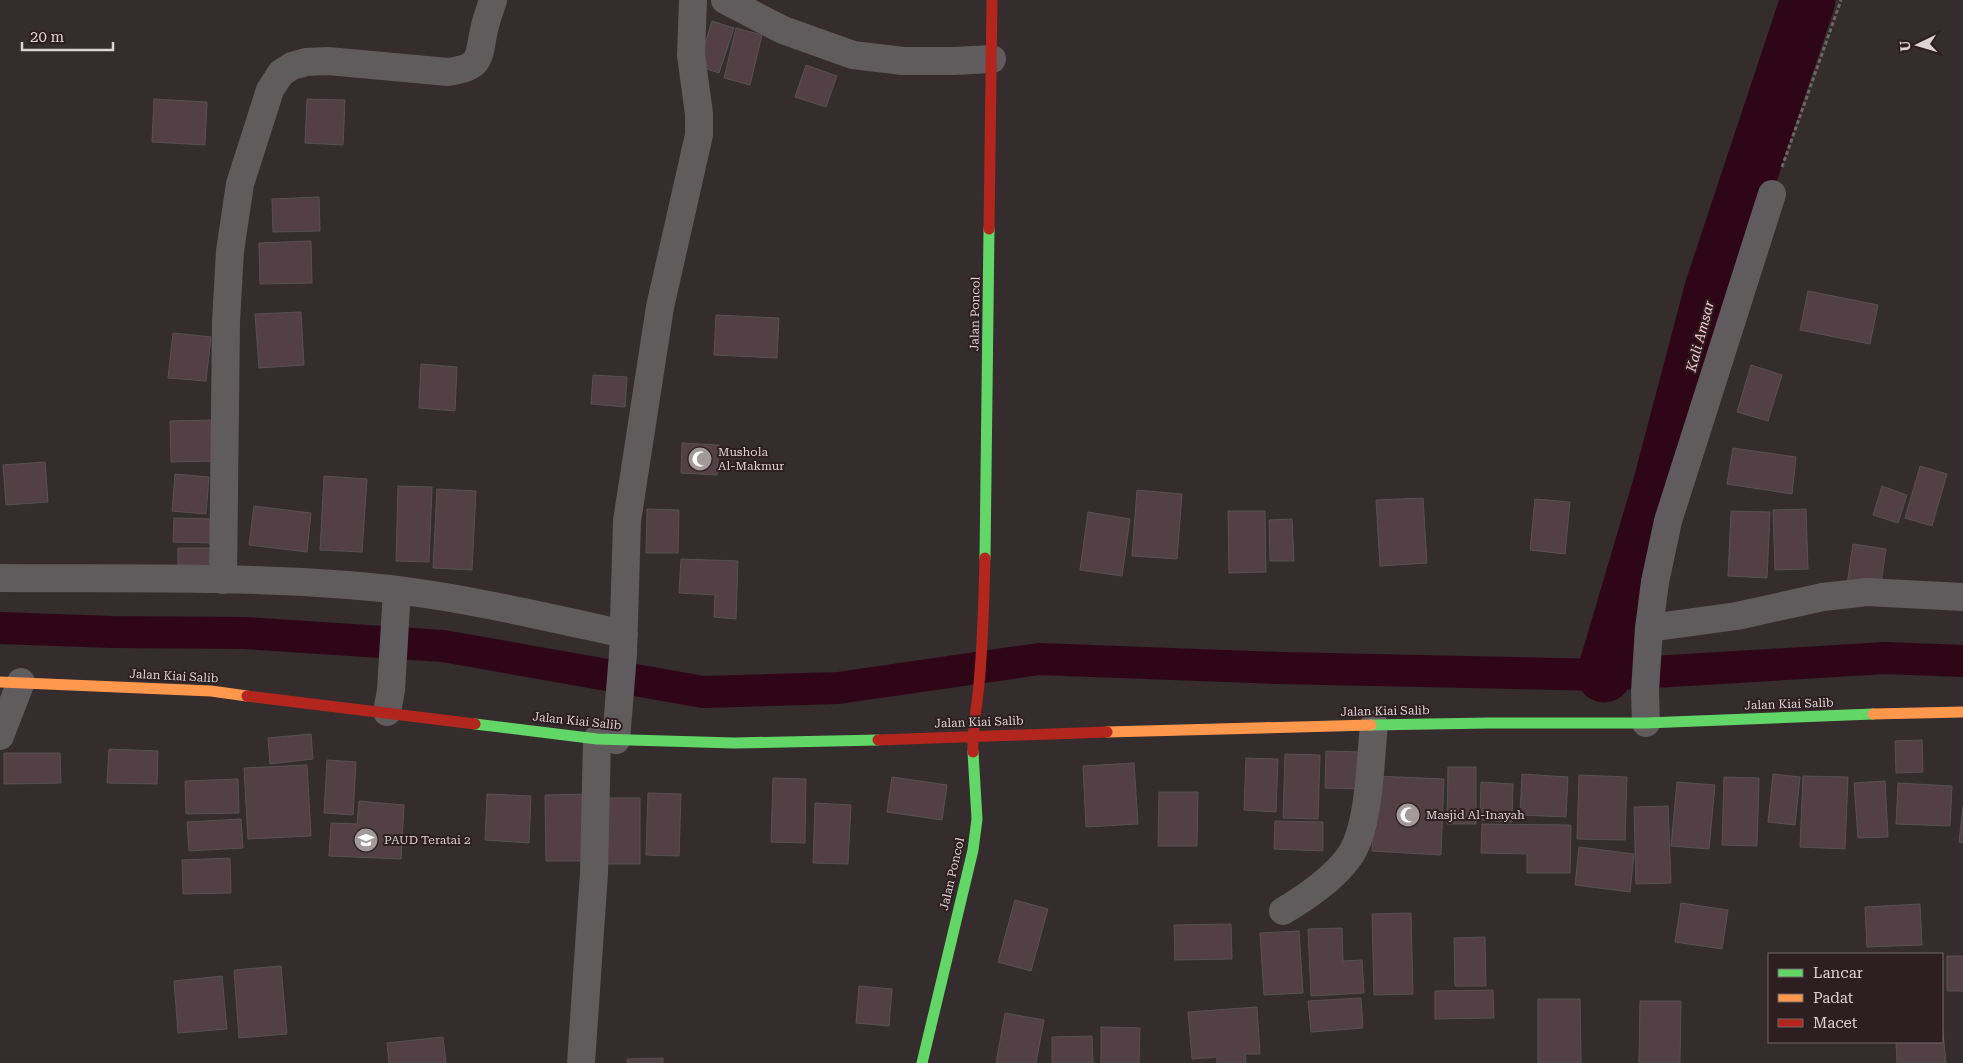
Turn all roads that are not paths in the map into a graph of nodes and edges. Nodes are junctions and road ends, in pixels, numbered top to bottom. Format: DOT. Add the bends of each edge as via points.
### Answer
graph roads {
  1 [pos="493,0"];
  2 [pos="693,0"];
  3 [pos="725,0"];
  4 [pos="992,0"];
  5 [pos="992,58"];
  6 [pos="1772,194"];
  7 [pos="0,578"];
  8 [pos="223,580"];
  9 [pos="397,590"];
  10 [pos="1963,597"];
  11 [pos="1649,633"];
  12 [pos="624,644"];
  13 [pos="11,682"];
  14 [pos="389,701"];
  15 [pos="1963,712"];
  16 [pos="1646,723"];
  17 [pos="1374,725"];
  18 [pos="0,736"];
  19 [pos="972,736"];
  20 [pos="607,739"];
  21 [pos="1283,911"];
  22 [pos="581,1063"];
  23 [pos="922,1063"];
  1 -- 8 [label="street" via="481,54 463,70 448,72 328,61 306,62 280,73 270,90 240,184 230,251"];
  2 -- 12 [label="street" via="691,55 699,135 660,307 627,521"];
  3 -- 5 [label="street" via="782,30 854,56 902,61"];
  4 -- 5 [label="street, Jalan Poncol"];
  5 -- 19 [label="street, Jalan Poncol" via="984,628"];
  6 -- 11 [label="street" via="1668,521 1655,582"];
  7 -- 8 [label="street"];
  8 -- 9 [label="street"];
  9 -- 12 [label="street" via="474,602"];
  9 -- 14 [label="street"];
  10 -- 11 [label="street" via="1867,592 1823,597"];
  11 -- 16 [label="street"];
  12 -- 20 [label="street" via="618,708"];
  13 -- 14 [label="street, Jalan Kiai Salib"];
  13 -- 18 [label="street"];
  14 -- 20 [label="street, Jalan Kiai Salib"];
  15 -- 16 [label="street, Jalan Kiai Salib"];
  16 -- 17 [label="street, Jalan Kiai Salib"];
  17 -- 19 [label="street, Jalan Kiai Salib"];
  17 -- 21 [label="street" via="1366,802 1361,830 1351,854 1326,881"];
  19 -- 20 [label="street, Jalan Kiai Salib" via="799,743"];
  19 -- 23 [label="street, Jalan Poncol" via="977,819 973,850"];
  20 -- 22 [label="street"];
}
